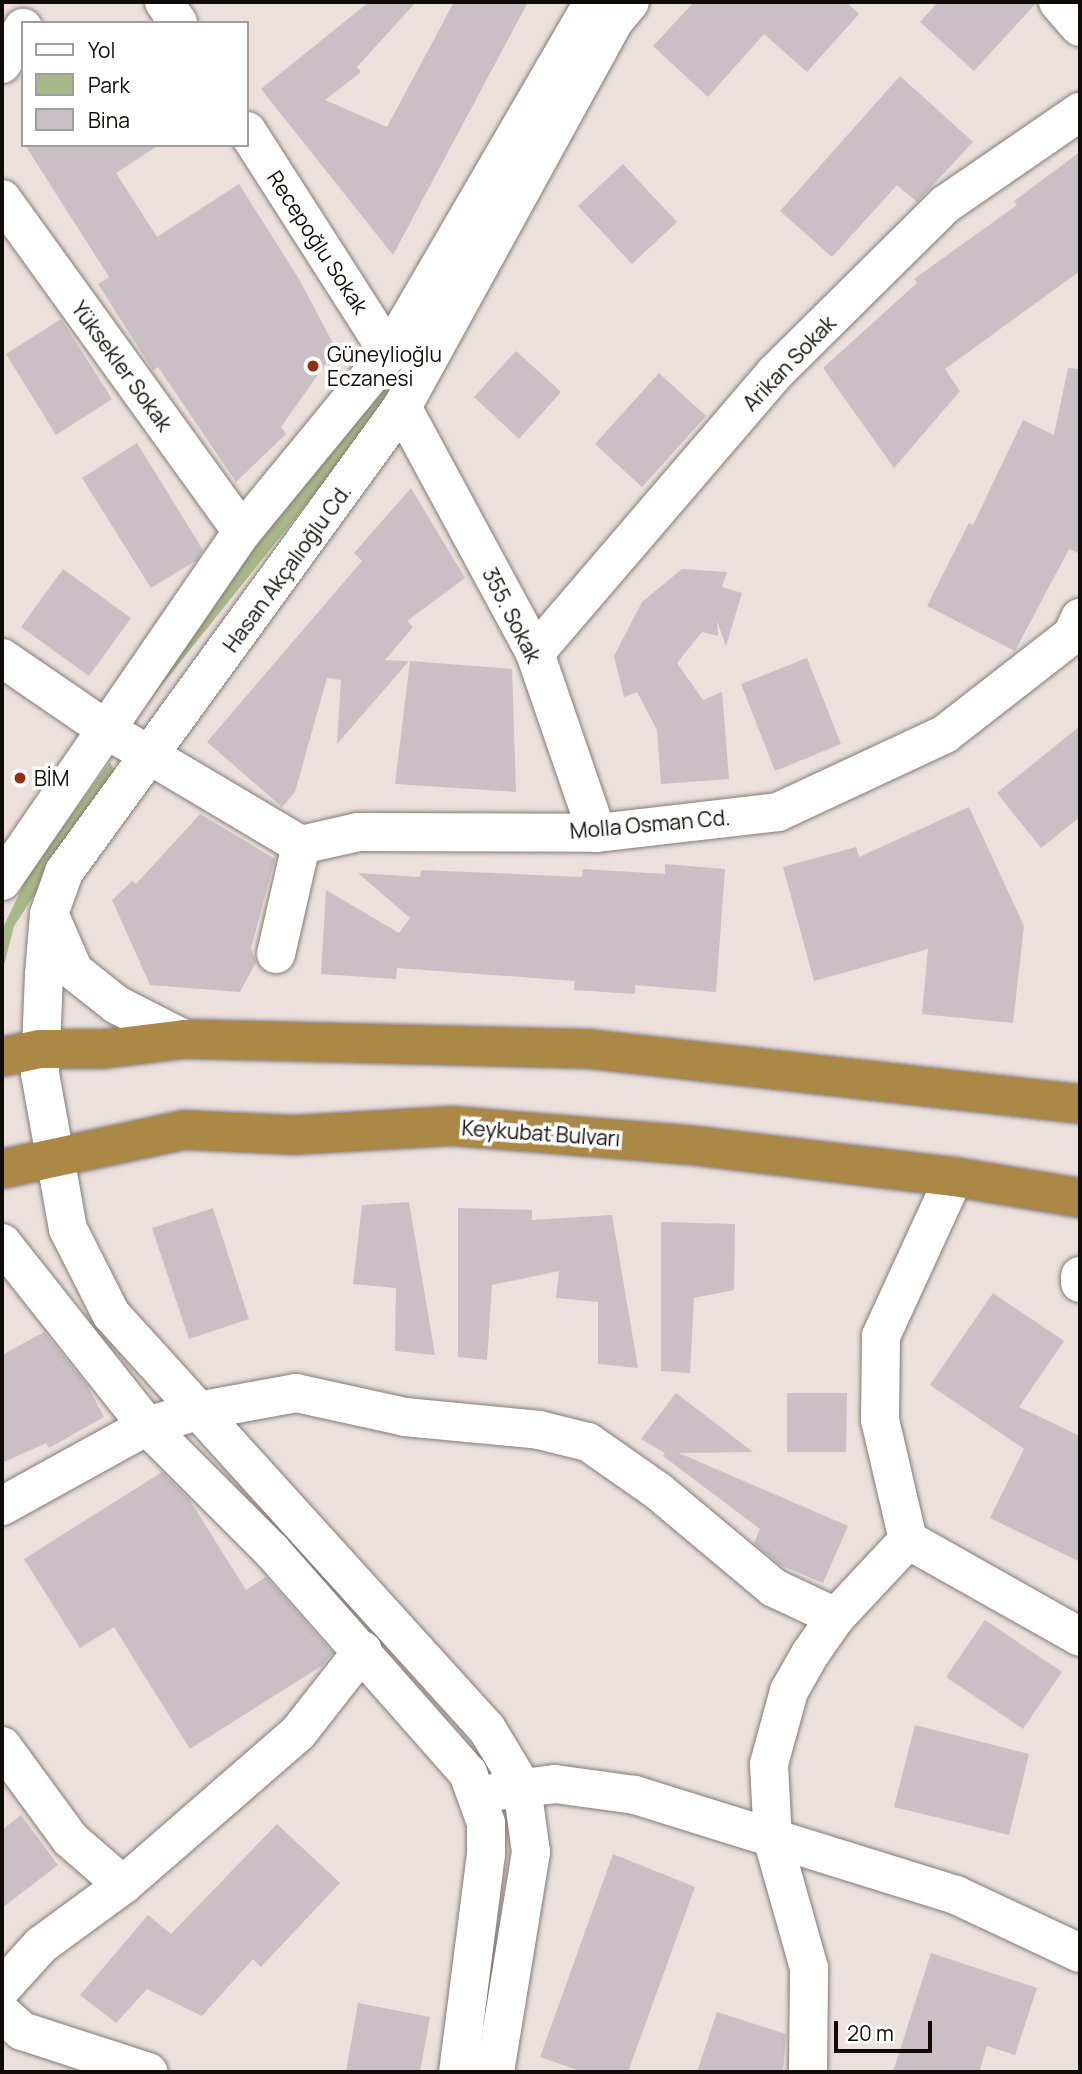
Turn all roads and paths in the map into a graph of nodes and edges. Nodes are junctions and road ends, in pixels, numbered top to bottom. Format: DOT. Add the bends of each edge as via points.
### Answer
graph roads {
  1 [pos="38,2"];
  2 [pos="164,2"];
  3 [pos="630,2"];
  4 [pos="1058,2"];
  5 [pos="581,7"];
  6 [pos="27,21"];
  7 [pos="177,21"];
  8 [pos="1080,27"];
  9 [pos="21,31"];
  10 [pos="2,64"];
  11 [pos="1080,112"];
  12 [pos="248,133"];
  13 [pos="2,199"];
  14 [pos="389,353"];
  15 [pos="402,407"];
  16 [pos="242,532"];
  17 [pos="1077,632"];
  18 [pos="535,653"];
  19 [pos="2,657"];
  20 [pos="107,730"];
  21 [pos="153,755"];
  22 [pos="597,833"];
  23 [pos="301,845"];
  24 [pos="2,881"];
  25 [pos="50,914"];
  26 [pos="275,954"];
  27 [pos="184,1039"];
  28 [pos="40,1049"];
  29 [pos="2,1057"];
  30 [pos="1080,1104"];
  31 [pos="55,1155"];
  32 [pos="2,1169"];
  33 [pos="954,1177"];
  34 [pos="1080,1198"];
  35 [pos="10,1258"];
  36 [pos="1080,1276"];
  37 [pos="1080,1283"];
  38 [pos="198,1411"];
  39 [pos="147,1426"];
  40 [pos="2,1506"];
  41 [pos="908,1540"];
  42 [pos="836,1617"];
  43 [pos="1080,1637"];
  44 [pos="363,1650"];
  45 [pos="2,1746"];
  46 [pos="522,1787"];
  47 [pos="479,1795"];
  48 [pos="774,1841"];
  49 [pos="123,1885"];
  50 [pos="1080,1953"];
  51 [pos="2,1989"];
  52 [pos="2,2013"];
  53 [pos="148,2072"];
  54 [pos="458,2072"];
  55 [pos="495,2072"];
  56 [pos="808,2072"];
  1 -- 6 [label="street"];
  2 -- 7 [label="street"];
  3 -- 15 [label="street, Hasan Akçalıoğlu Cd." via="615,20"];
  4 -- 8 [label="street"];
  5 -- 14 [label="street"];
  9 -- 10 [label="street"];
  11 -- 18 [label="street, Arikan Sokak" via="946,204 775,373"];
  12 -- 14 [label="street, Recepoğlu Sokak"];
  13 -- 16 [label="street, Yüksekler Sokak"];
  14 -- 16 [label="street"];
  15 -- 18 [label="street, 355. Sokak"];
  15 -- 21 [label="street, Hasan Akçalıoğlu Cd."];
  16 -- 20 [label="street"];
  17 -- 22 [label="street, Molla Osman Cd." via="945,734 778,812"];
  18 -- 22 [label="street, 355. Sokak"];
  19 -- 20 [label="street"];
  20 -- 21 [label="street"];
  20 -- 24 [label="street"];
  21 -- 23 [label="street"];
  21 -- 25 [label="street, Hasan Akçalıoğlu Cd." via="64,872"];
  22 -- 23 [label="street, Molla Osman Cd." via="358,832"];
  23 -- 26 [label="street"];
  25 -- 27 [label="street" via="74,971 117,1005"];
  25 -- 28 [label="street, Hasan Akçalıoğlu Cd."];
  27 -- 28 [label="highway"];
  27 -- 30 [label="highway" via="589,1049"];
  28 -- 29 [label="highway"];
  28 -- 31 [label="street, Hasan Akçalıoğlu Cd."];
  31 -- 32 [label="highway, Keykubat Bulvarı"];
  31 -- 33 [label="highway, Keykubat Bulvarı" via="184,1130 295,1135 452,1126 689,1144"];
  31 -- 38 [label="street, Hasan Akçalıoğlu Cd." via="68,1229 111,1314"];
  33 -- 34 [label="highway, Keykubat Bulvarı"];
  33 -- 41 [label="street" via="881,1336 880,1420"];
  35 -- 39 [label="street"];
  36 -- 37 [label="street"];
  38 -- 39 [label="street"];
  38 -- 42 [label="street" via="296,1393 405,1417 539,1430 588,1442 657,1491 774,1588"];
  38 -- 46 [label="street, Hasan Akçalıoğlu Cd." via="486,1729"];
  39 -- 40 [label="street"];
  39 -- 44 [label="street"];
  41 -- 42 [label="street"];
  41 -- 43 [label="street"];
  42 -- 48 [label="street" via="789,1691 776,1726 769,1764"];
  44 -- 47 [label="street" via="468,1773"];
  44 -- 49 [label="street" via="299,1733"];
  45 -- 49 [label="street" via="69,1839"];
  46 -- 47 [label="street"];
  46 -- 48 [label="street" via="555,1783 635,1795"];
  46 -- 55 [label="street" via="531,1852"];
  47 -- 54 [label="street" via="486,1823 486,1854"];
  48 -- 50 [label="street" via="956,1895"];
  48 -- 56 [label="street" via="809,1968"];
  49 -- 51 [label="street" via="41,1945"];
  52 -- 53 [label="street" via="22,2031"];
}
